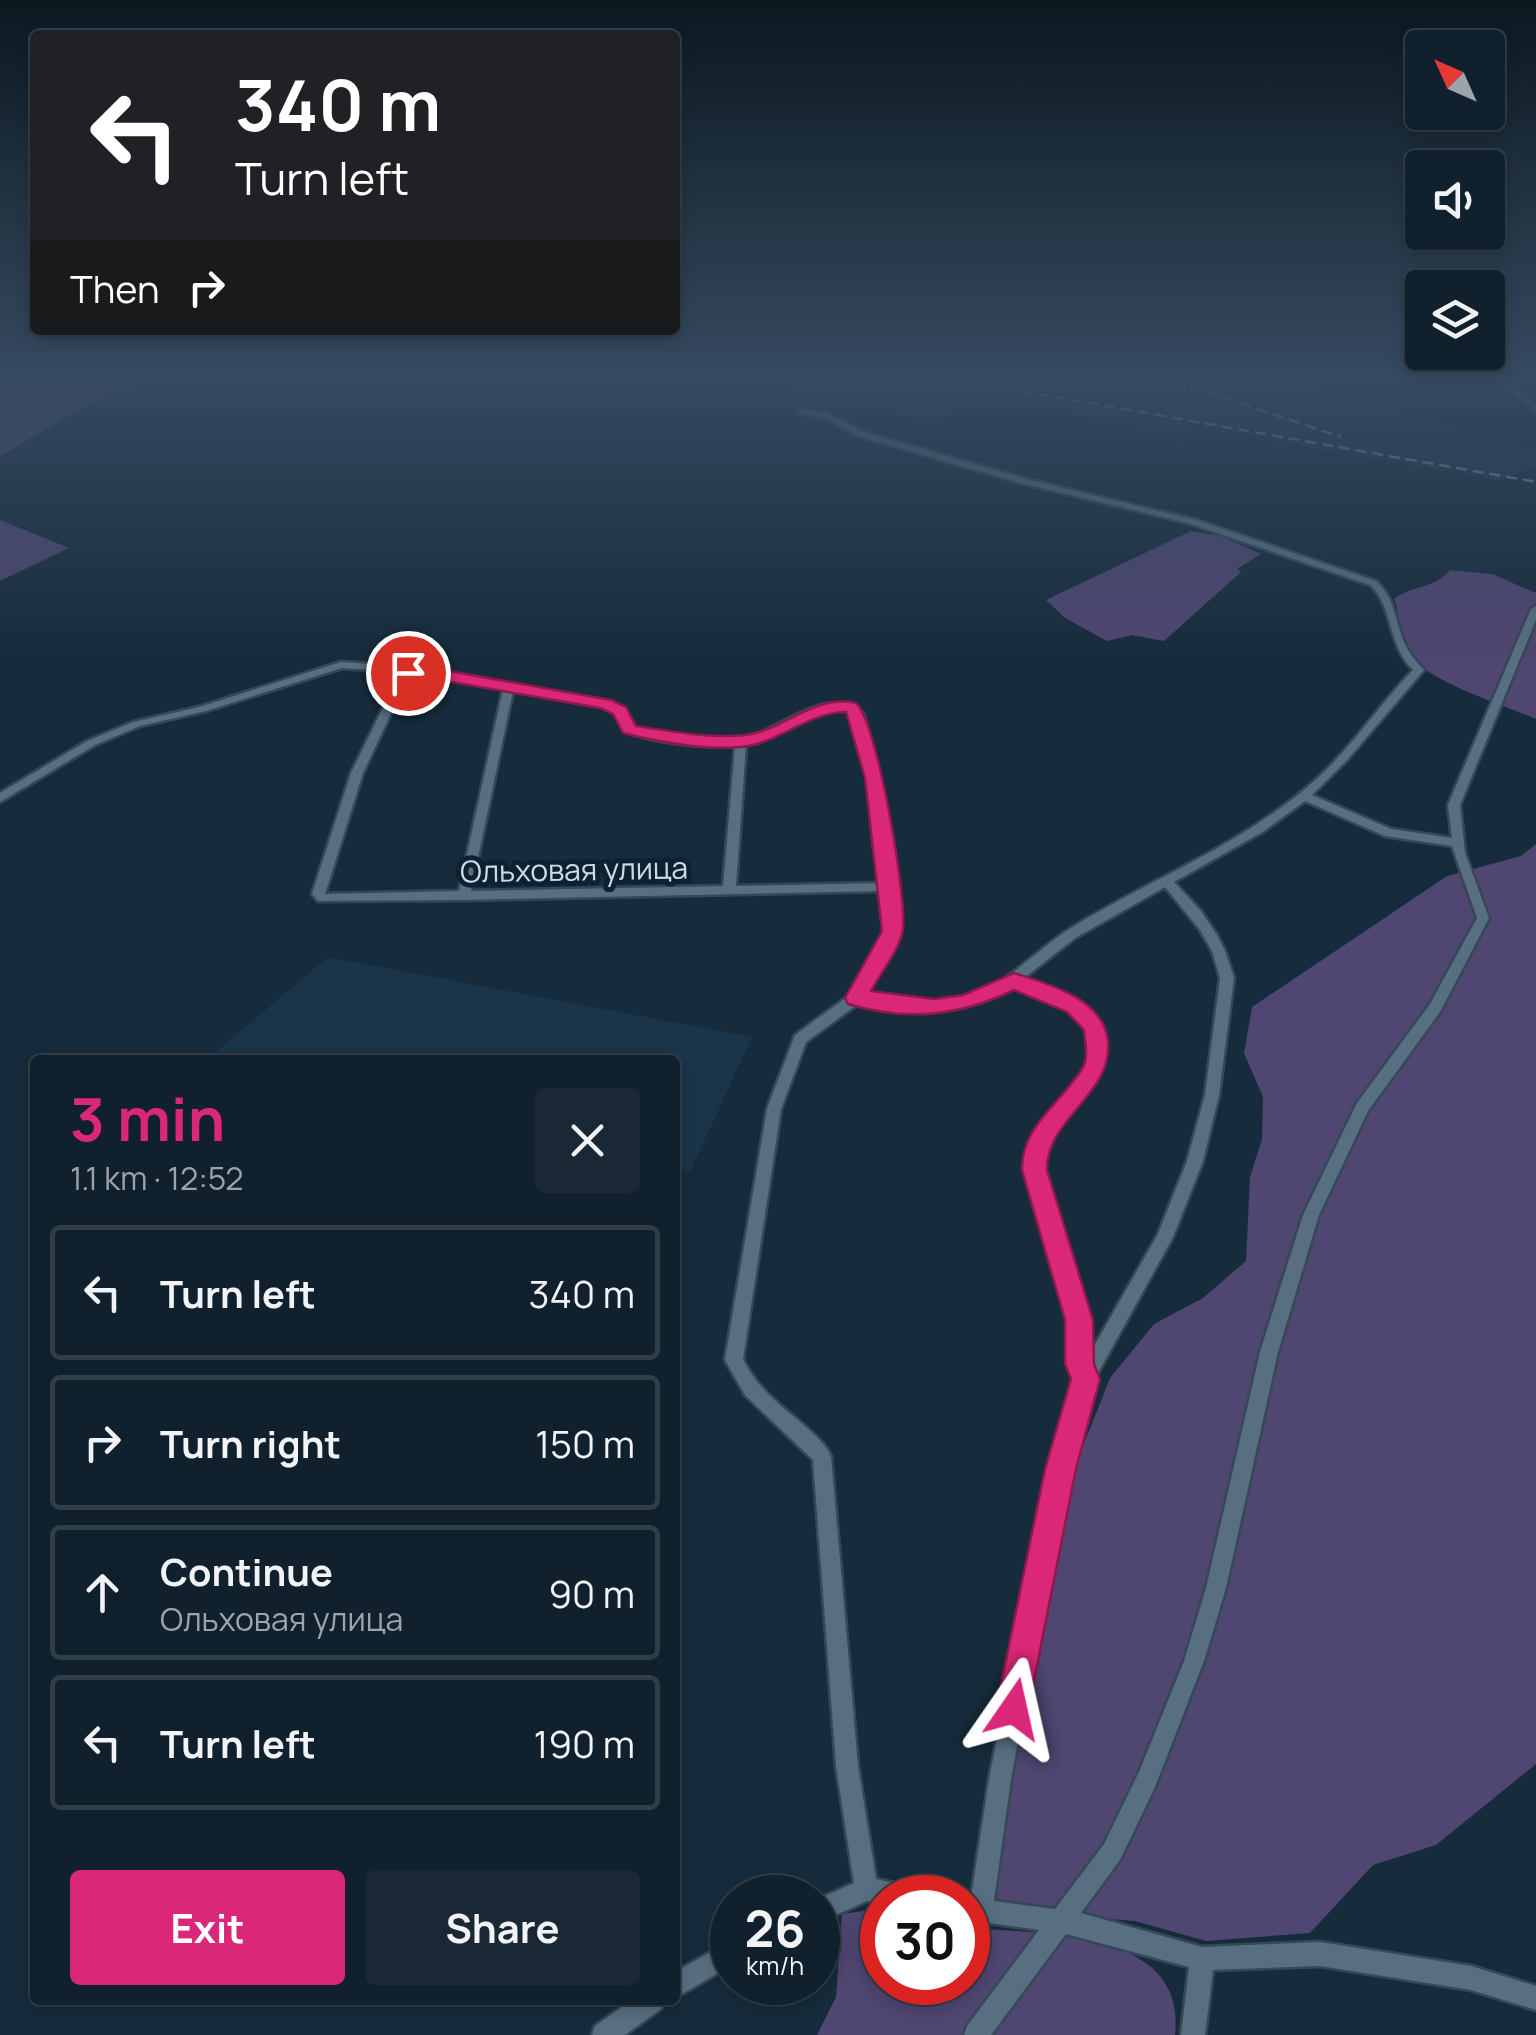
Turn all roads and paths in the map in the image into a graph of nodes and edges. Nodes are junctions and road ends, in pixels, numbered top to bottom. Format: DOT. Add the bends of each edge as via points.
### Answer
graph roads {
  1 [pos="987,471"];
  2 [pos="1536,609"];
  3 [pos="410,674"];
  4 [pos="509,686"];
  5 [pos="741,742"];
  6 [pos="1304,796"];
  7 [pos="0,798"];
  8 [pos="1458,843"];
  9 [pos="1168,882"];
  10 [pos="889,888"];
  11 [pos="729,891"];
  12 [pos="464,896"];
  13 [pos="1014,981"];
  14 [pos="856,998"];
  15 [pos="1086,1379"];
  16 [pos="864,1875"];
  17 [pos="982,1875"];
  18 [pos="990,1912"];
  19 [pos="1061,1922"];
  20 [pos="1202,1959"];
  21 [pos="710,1965"];
  22 [pos="680,1983"];
  23 [pos="1536,1998"];
  24 [pos="645,2005"];
  25 [pos="604,2035"];
  26 [pos="976,2035"];
  27 [pos="1192,2035"];
  1 -- 6 [label="street" via="1194,522 1373,583 1386,599 1396,644 1419,670"];
  2 -- 8 [label="street" via="1454,805"];
  3 -- 4 [label="street"];
  3 -- 7 [label="street" via="341,665 137,724 91,743"];
  3 -- 12 [label="street, Ольховая улица" via="357,772 318,894 331,900"];
  4 -- 5 [label="street" via="615,707 623,725 637,733"];
  4 -- 12 [label="street"];
  5 -- 10 [label="street" via="828,706 858,713"];
  5 -- 11 [label="street"];
  6 -- 8 [label="street" via="1389,833"];
  6 -- 9 [label="street" via="1270,824"];
  8 -- 19 [label="street" via="1483,918 1435,1008 1362,1106 1326,1178 1278,1315 1194,1661 1112,1852"];
  9 -- 13 [label="street" via="1070,935"];
  9 -- 15 [label="street" via="1189,903 1225,964 1212,1095 1165,1238"];
  10 -- 11 [label="street, Ольховая улица"];
  10 -- 14 [label="street" via="890,940"];
  11 -- 12 [label="street, Ольховая улица"];
  13 -- 14 [label="street" via="967,1003 934,1008"];
  13 -- 15 [label="street" via="1086,1014 1098,1040 1092,1074 1034,1154 1079,1320 1079,1364"];
  14 -- 16 [label="street" via="800,1038 774,1108 734,1360 776,1418 822,1456 847,1766"];
  15 -- 17 [label="street" via="1060,1469"];
  18 -- 19 [label="street"];
  19 -- 20 [label="street"];
  19 -- 26 [label="street"];
  20 -- 23 [label="street" via="1320,1954 1470,1978"];
  20 -- 27 [label="street"];
  21 -- 22 [label="street"];
  24 -- 25 [label="street"];
}
